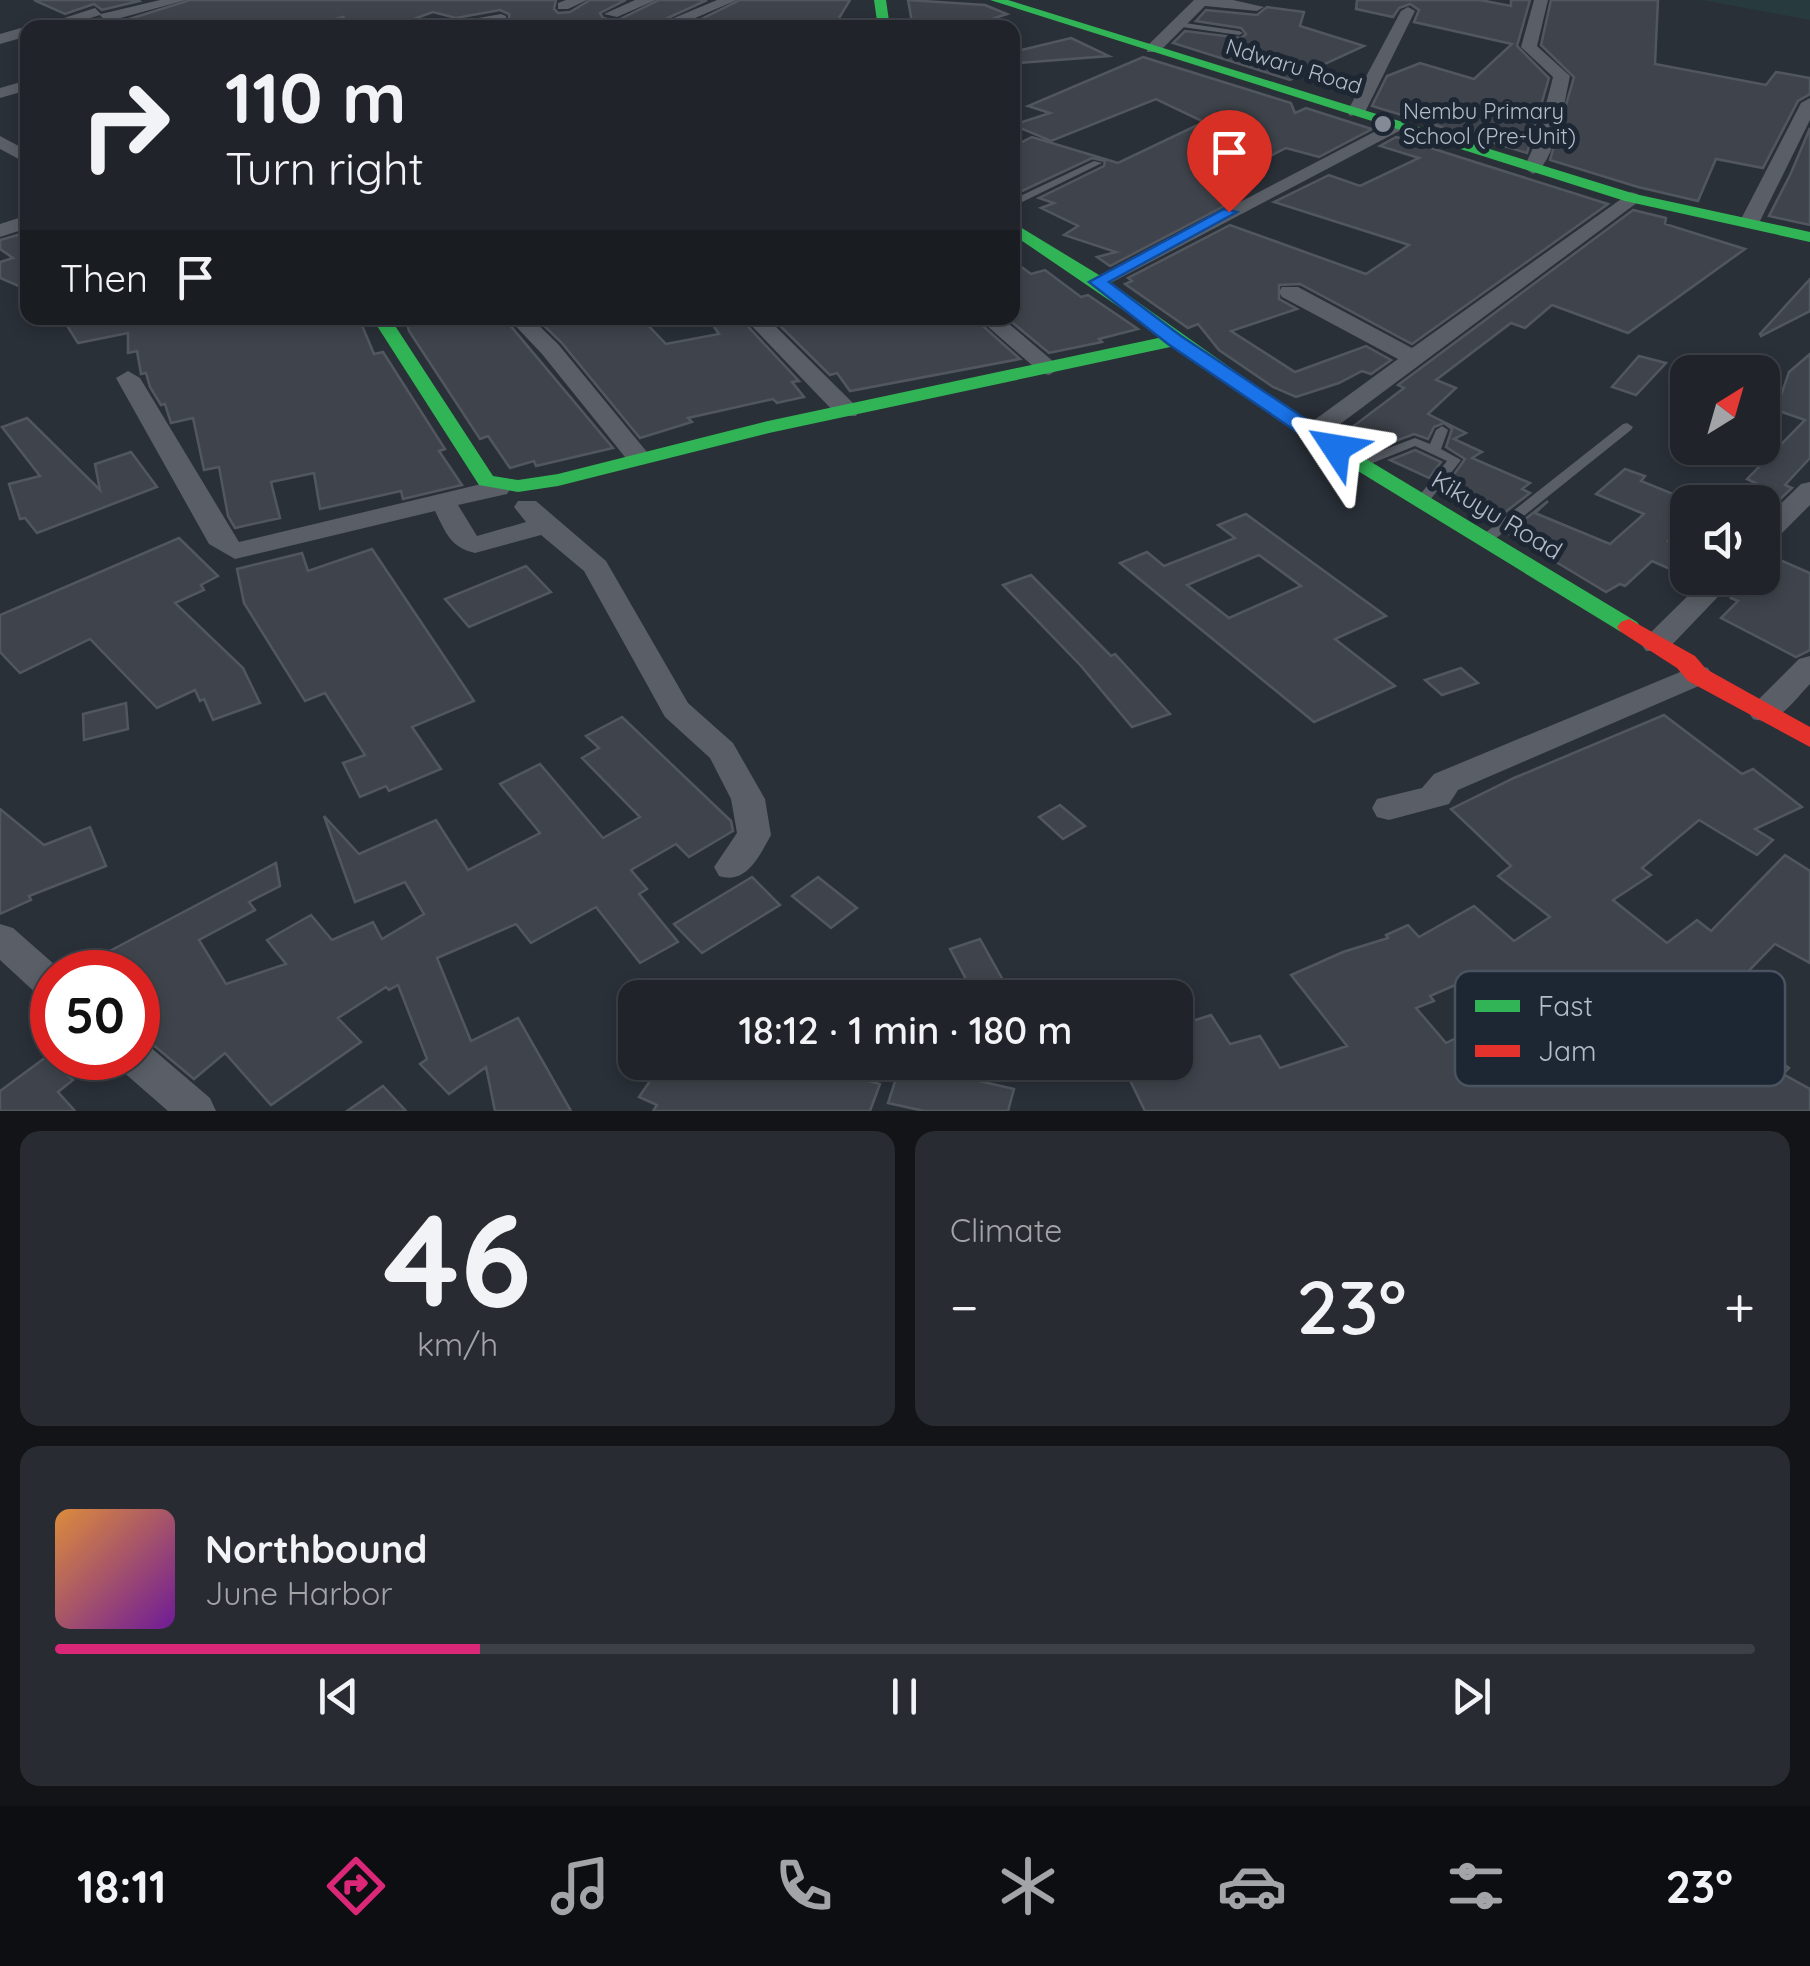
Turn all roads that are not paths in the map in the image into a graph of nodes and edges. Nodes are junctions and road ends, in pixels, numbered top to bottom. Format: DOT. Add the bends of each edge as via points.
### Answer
graph roads {
  1 [pos="80,0"];
  2 [pos="179,0"];
  3 [pos="580,0"];
  4 [pos="649,0"];
  5 [pos="702,0"];
  6 [pos="996,0"];
  7 [pos="1541,0"];
  8 [pos="724,2"];
  9 [pos="563,6"];
  10 [pos="1257,7"];
  11 [pos="1408,12"];
  12 [pos="101,14"];
  13 [pos="612,14"];
  14 [pos="501,19"];
  15 [pos="75,20"];
  16 [pos="111,20"];
  17 [pos="493,20"];
  18 [pos="678,20"];
  19 [pos="1178,24"];
  20 [pos="1239,33"];
  21 [pos="1153,49"];
  22 [pos="1810,102"];
  23 [pos="1356,112"];
  24 [pos="1397,124"];
  25 [pos="1097,162"];
  26 [pos="1534,168"];
  27 [pos="1631,198"];
  28 [pos="1020,200"];
  29 [pos="1749,223"];
  30 [pos="1020,232"];
  31 [pos="1810,237"];
  32 [pos="1098,282"];
  33 [pos="1290,292"];
  34 [pos="386,325"];
  35 [pos="526,325"];
  36 [pos="762,325"];
  37 [pos="998,325"];
  38 [pos="1175,340"];
  39 [pos="1415,359"];
  40 [pos="1049,368"];
  41 [pos="128,378"];
  42 [pos="847,411"];
  43 [pos="1627,427"];
  44 [pos="1442,430"];
  45 [pos="1311,434"];
  46 [pos="1435,448"];
  47 [pos="638,457"];
  48 [pos="1360,464"];
  49 [pos="498,488"];
  50 [pos="1810,490"];
  51 [pos="1422,501"];
  52 [pos="444,502"];
  53 [pos="1780,519"];
  54 [pos="1485,540"];
  55 [pos="1705,595"];
  56 [pos="1656,644"];
  57 [pos="1810,666"];
  58 [pos="1697,675"];
  59 [pos="1764,712"];
  60 [pos="1810,738"];
  61 [pos="1389,808"];
  62 [pos="731,867"];
  63 [pos="0,938"];
  64 [pos="30,965"];
  65 [pos="160,1080"];
  66 [pos="196,1111"];
  1 -- 12 [label="street"];
  2 -- 12 [label="street"];
  3 -- 9 [label="street"];
  4 -- 13 [label="street"];
  5 -- 8 [label="street"];
  6 -- 21 [label="street, Ndwaru Road"];
  7 -- 26 [label="street" via="1529,48 1562,76"];
  8 -- 18 [label="street"];
  10 -- 19 [label="street" via="1201,1"];
  11 -- 23 [label="street"];
  12 -- 15 [label="street"];
  12 -- 16 [label="street"];
  14 -- 17 [label="street"];
  19 -- 20 [label="lane"];
  19 -- 21 [label="street"];
  21 -- 23 [label="street, Ndwaru Road"];
  22 -- 29 [label="street"];
  23 -- 24 [label="street, Ndwaru Road"];
  24 -- 26 [label="street, Ndwaru Road"];
  24 -- 32 [label="street"];
  25 -- 28 [label="lane"];
  26 -- 27 [label="street, Ndwaru Road"];
  27 -- 29 [label="street, Ndwaru Road"];
  27 -- 39 [label="street"];
  29 -- 31 [label="street, Ndwaru Road"];
  30 -- 32 [label="street, Kikuyu Road"];
  32 -- 38 [label="street, Kikuyu Road"];
  33 -- 39 [label="street"];
  34 -- 49 [label="street" via="486,481"];
  35 -- 47 [label="street"];
  36 -- 42 [label="street"];
  37 -- 40 [label="street"];
  38 -- 40 [label="street"];
  38 -- 45 [label="street, Kikuyu Road"];
  39 -- 45 [label="street"];
  40 -- 42 [label="street"];
  41 -- 52 [label="street" via="223,544 235,551"];
  42 -- 47 [label="street"];
  43 -- 54 [label="lane"];
  44 -- 46 [label="lane"];
  45 -- 48 [label="street, Kikuyu Road"];
  46 -- 48 [label="lane" via="1404,444"];
  46 -- 51 [label="lane" via="1454,462"];
  47 -- 49 [label="street"];
  48 -- 51 [label="street, Kikuyu Road"];
  49 -- 52 [label="street"];
  50 -- 53 [label="street"];
  51 -- 54 [label="street, Kikuyu Road"];
  52 -- 62 [label="street" via="468,544 535,517 587,556 676,710 722,751 748,799 754,835"];
  54 -- 56 [label="street, Kikuyu Road"];
  55 -- 56 [label="street"];
  56 -- 58 [label="street, Kikuyu Road"];
  57 -- 59 [label="street"];
  58 -- 59 [label="street, Kikuyu Road"];
  58 -- 61 [label="street" via="1446,782 1437,796"];
  59 -- 60 [label="street, Kikuyu Road"];
  63 -- 64 [label="street"];
  65 -- 66 [label="street"];
}
